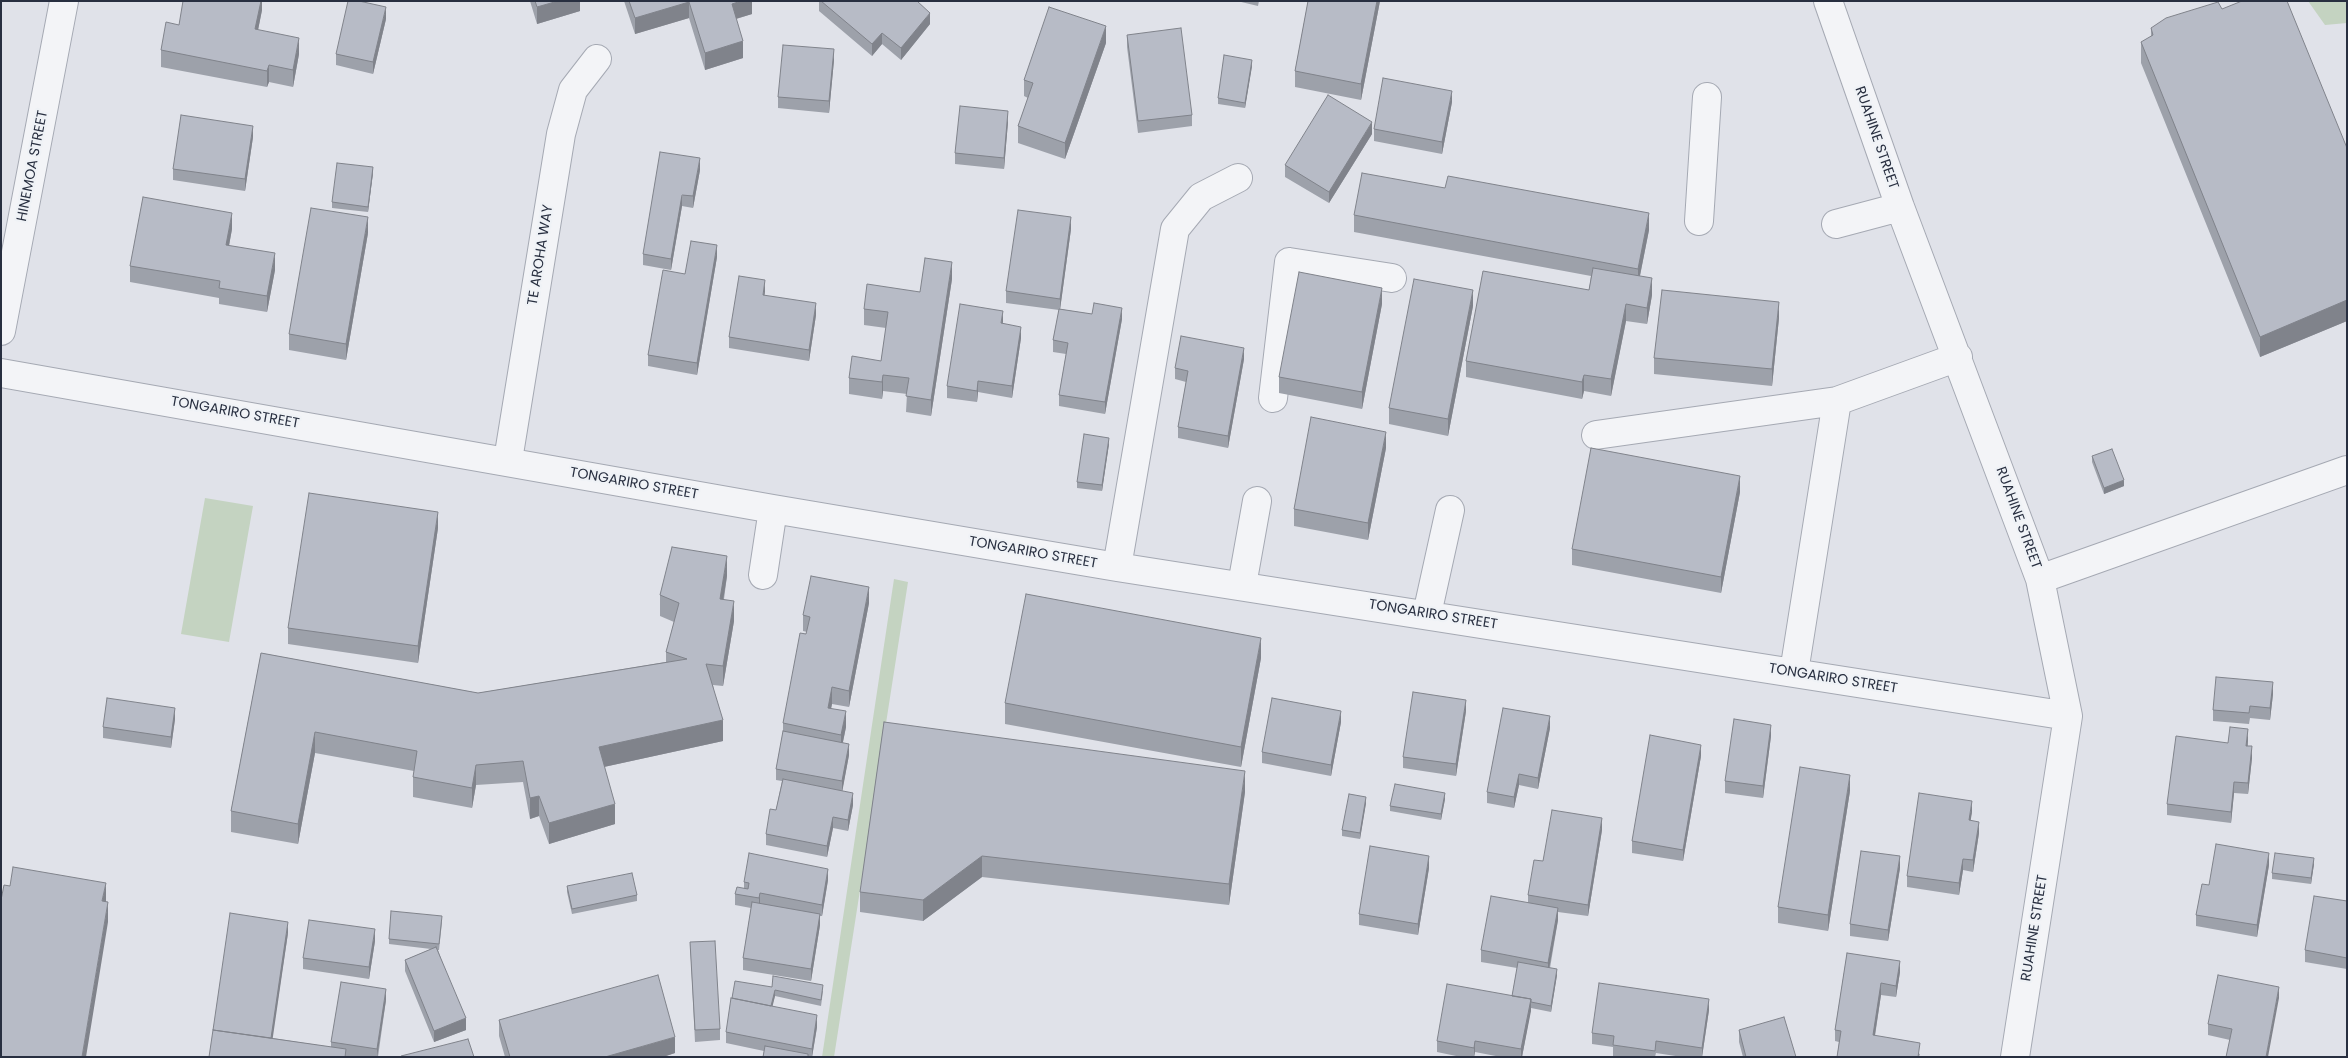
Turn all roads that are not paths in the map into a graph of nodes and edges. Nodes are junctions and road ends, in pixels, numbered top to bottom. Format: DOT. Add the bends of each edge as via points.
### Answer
graph roads {
  1 [pos="64,1"];
  2 [pos="1828,1"];
  3 [pos="597,59"];
  4 [pos="1707,97"];
  5 [pos="1238,178"];
  6 [pos="1900,207"];
  7 [pos="1699,221"];
  8 [pos="1836,224"];
  9 [pos="1392,278"];
  10 [pos="1,331"];
  11 [pos="1958,357"];
  12 [pos="1,373"];
  13 [pos="1273,398"];
  14 [pos="1837,401"];
  15 [pos="1596,435"];
  16 [pos="508,460"];
  17 [pos="2347,470"];
  18 [pos="1257,501"];
  19 [pos="773,509"];
  20 [pos="1450,510"];
  21 [pos="1117,567"];
  22 [pos="763,575"];
  23 [pos="2040,578"];
  24 [pos="1242,585"];
  25 [pos="1427,614"];
  26 [pos="1794,672"];
  27 [pos="2068,716"];
  28 [pos="2015,1057"];
  1 -- 10 [label="street, HINEMOA STREET"];
  2 -- 6 [label="street, RUAHINE STREET"];
  3 -- 16 [label="street, TE AROHA WAY" via="573,90 561,134"];
  4 -- 7 [label="street"];
  5 -- 21 [label="street" via="1201,198 1176,229"];
  6 -- 8 [label="street"];
  6 -- 11 [label="street, RUAHINE STREET"];
  9 -- 13 [label="street" via="1289,262"];
  11 -- 14 [label="street"];
  11 -- 23 [label="street, RUAHINE STREET"];
  12 -- 16 [label="street, TONGARIRO STREET"];
  14 -- 15 [label="street"];
  14 -- 26 [label="street"];
  16 -- 19 [label="street, TONGARIRO STREET"];
  17 -- 23 [label="street"];
  18 -- 24 [label="street"];
  19 -- 21 [label="street, TONGARIRO STREET"];
  19 -- 22 [label="street"];
  20 -- 25 [label="street"];
  21 -- 24 [label="street, TONGARIRO STREET"];
  23 -- 27 [label="street, RUAHINE STREET"];
  24 -- 25 [label="street, TONGARIRO STREET"];
  25 -- 26 [label="street, TONGARIRO STREET"];
  26 -- 27 [label="street, TONGARIRO STREET"];
  27 -- 28 [label="street, RUAHINE STREET"];
}
